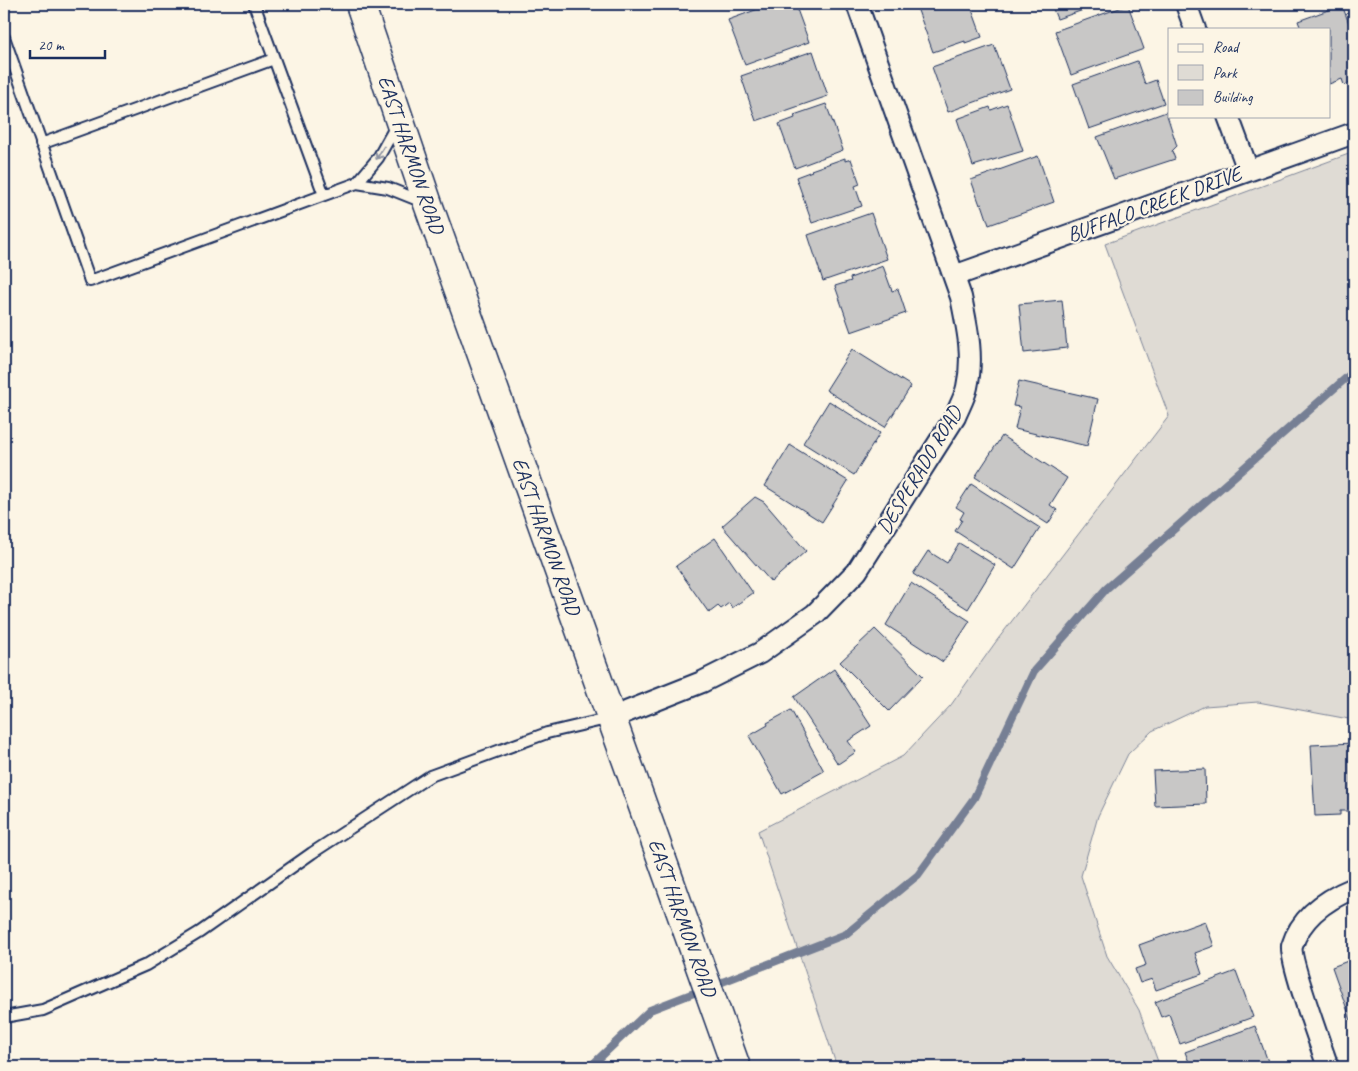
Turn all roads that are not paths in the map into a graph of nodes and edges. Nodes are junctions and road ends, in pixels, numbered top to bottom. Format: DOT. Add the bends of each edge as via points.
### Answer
graph roads {
  1 [pos="254,4"];
  2 [pos="360,4"];
  3 [pos="857,4"];
  4 [pos="1186,4"];
  5 [pos="1196,28"];
  6 [pos="4,37"];
  7 [pos="274,59"];
  8 [pos="1229,118"];
  9 [pos="399,120"];
  10 [pos="1354,133"];
  11 [pos="41,144"];
  12 [pos="1248,170"];
  13 [pos="357,183"];
  14 [pos="324,195"];
  15 [pos="428,204"];
  16 [pos="954,276"];
  17 [pos="611,718"];
  18 [pos="1354,888"];
  19 [pos="4,1017"];
  20 [pos="736,1067"];
  21 [pos="1328,1067"];
  1 -- 7 [label="lane"];
  2 -- 9 [label="main road, EAST HARMON ROAD"];
  3 -- 16 [label="street, DESPERADO ROAD"];
  4 -- 5 [label="street"];
  6 -- 11 [label="lane"];
  7 -- 11 [label="lane"];
  7 -- 14 [label="lane"];
  8 -- 12 [label="street"];
  9 -- 13 [label="lane, one-way" via="378,158"];
  9 -- 15 [label="main road, EAST HARMON ROAD"];
  10 -- 12 [label="street, BUFFALO CREEK DRIVE"];
  11 -- 14 [label="lane" via="90,280"];
  12 -- 16 [label="street, BUFFALO CREEK DRIVE"];
  13 -- 14 [label="lane"];
  13 -- 15 [label="lane" via="388,188"];
  15 -- 17 [label="main road, EAST HARMON ROAD"];
  16 -- 17 [label="street, DESPERADO ROAD" via="969,336 970,365 966,389 955,417 857,571 815,614 760,652 702,682"];
  17 -- 19 [label="lane" via="547,733 430,776 146,965 43,1010"];
  17 -- 20 [label="main road, EAST HARMON ROAD"];
  18 -- 21 [label="street" via="1321,905 1301,927 1292,948 1299,980"];
}
